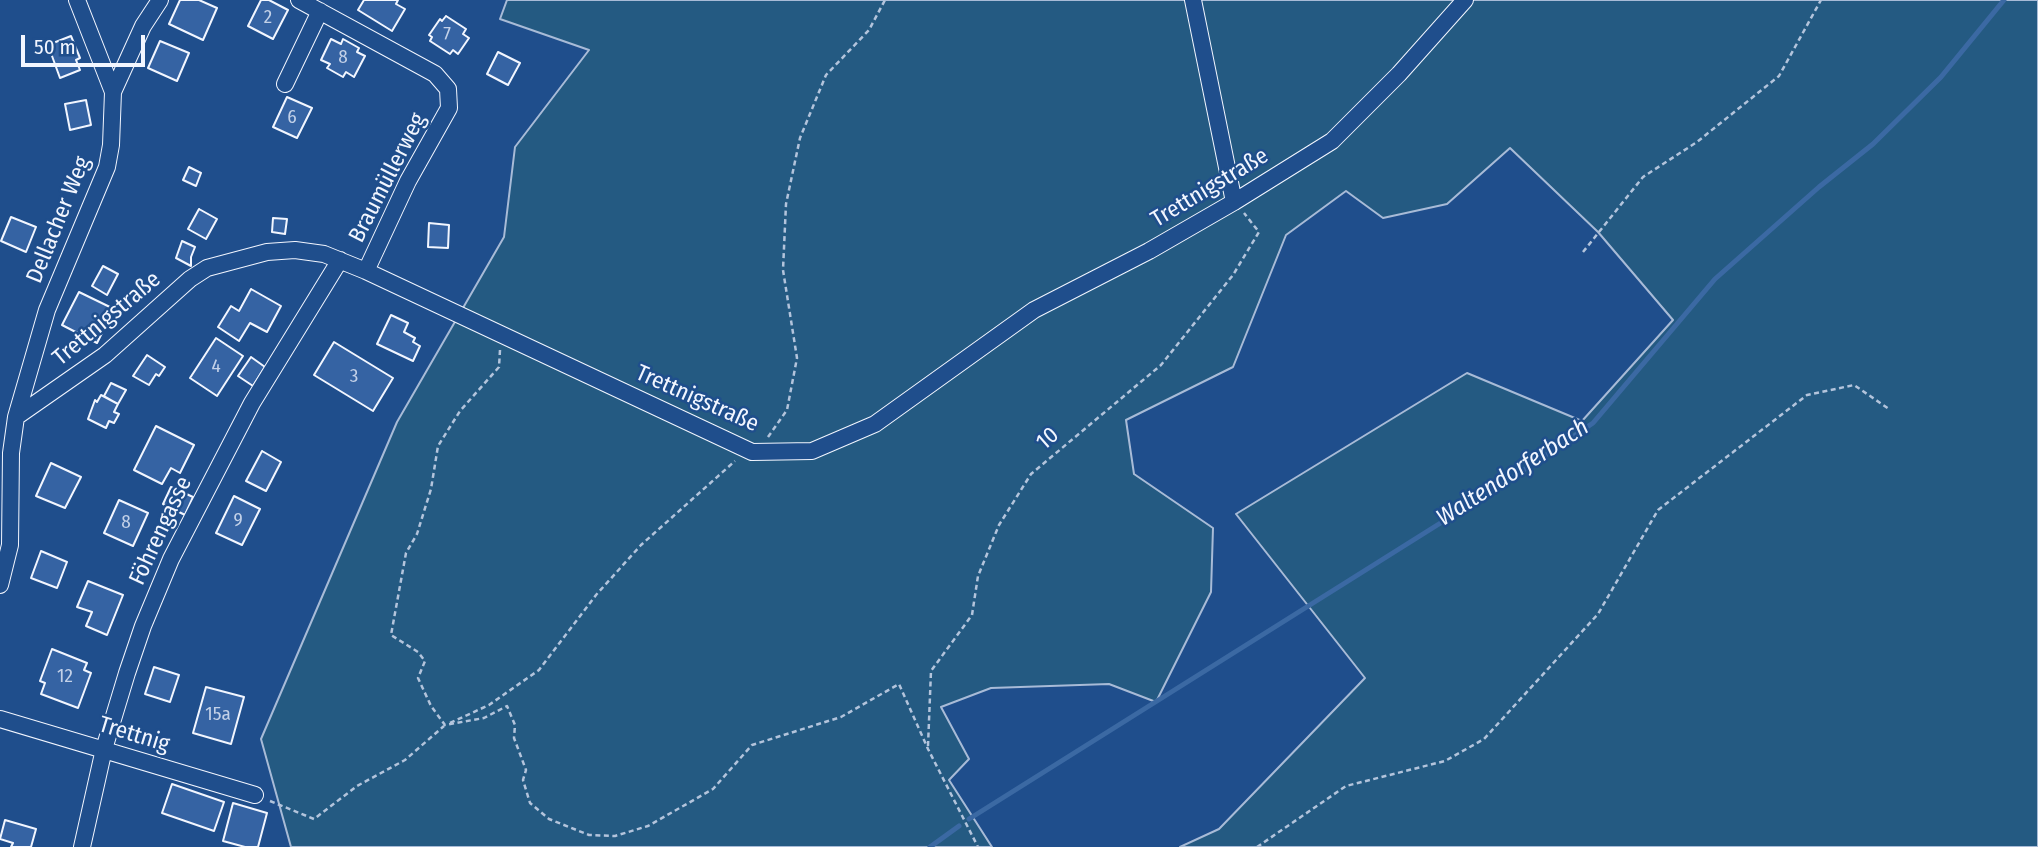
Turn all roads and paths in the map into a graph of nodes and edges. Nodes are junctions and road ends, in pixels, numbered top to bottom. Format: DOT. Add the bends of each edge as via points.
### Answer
graph roads {
  1 [pos="77,0"];
  2 [pos="160,0"];
  3 [pos="299,0"];
  4 [pos="885,0"];
  5 [pos="1193,0"];
  6 [pos="1465,0"];
  7 [pos="1821,0"];
  8 [pos="320,11"];
  9 [pos="285,84"];
  10 [pos="113,92"];
  11 [pos="1234,202"];
  12 [pos="1583,252"];
  13 [pos="340,260"];
  14 [pos="366,271"];
  15 [pos="500,333"];
  16 [pos="1889,409"];
  17 [pos="16,417"];
  18 [pos="756,449"];
  19 [pos="0,585"];
  20 [pos="0,719"];
  21 [pos="445,726"];
  22 [pos="104,749"];
  23 [pos="928,749"];
  24 [pos="255,795"];
  25 [pos="82,847"];
  26 [pos="978,847"];
  27 [pos="1257,847"];
  1 -- 10 [label="street, Dellacher Weg"];
  2 -- 10 [label="street"];
  3 -- 8 [label="street, Braumüllerweg"];
  4 -- 18 [label="path" via="869,30 826,75 800,138 786,204 783,270 797,358 787,410"];
  5 -- 11 [label="street"];
  6 -- 11 [label="street, Trettnigstraße" via="1332,141"];
  7 -- 12 [label="path" via="1779,76 1697,142 1643,177"];
  8 -- 9 [label="street"];
  8 -- 14 [label="street, Braumüllerweg" via="435,75 448,89 450,99"];
  10 -- 17 [label="street, Dellacher Weg" via="107,167 47,310"];
  11 -- 18 [label="street, Trettnigstraße" via="1034,310 874,424 812,451"];
  11 -- 23 [label="path, 10" via="1259,232 1233,275 1161,365 1031,474 999,525 978,576 972,615 931,671"];
  13 -- 14 [label="street, Trettnigstraße"];
  13 -- 17 [label="street, Trettnigstraße" via="310,251 282,250 207,268 105,355"];
  13 -- 22 [label="street, Föhrengasse" via="252,403 171,559 143,626"];
  14 -- 15 [label="street, Trettnigstraße"];
  15 -- 18 [label="street, Trettnigstraße"];
  15 -- 21 [label="path" via="499,367 460,411 438,446 431,489 406,553 391,635 425,661 418,678"];
  16 -- 27 [label="path" via="1854,385 1807,395 1658,510 1598,614 1484,739 1445,761 1346,786"];
  17 -- 19 [label="street" via="10,545"];
  18 -- 21 [label="path" via="729,464 641,545 539,670 489,705"];
  20 -- 22 [label="street, Trettnig"];
  21 -- 23 [label="path" via="484,718 507,706 526,769 523,780 530,803 549,818 589,835 615,836 648,827 713,789 752,745 841,717 899,684"];
  21 -- 24 [label="path" via="405,760 357,786 314,819"];
  22 -- 24 [label="street, Trettnig"];
  22 -- 25 [label="street, Föhrengasse"];
  23 -- 26 [label="path"];
}
